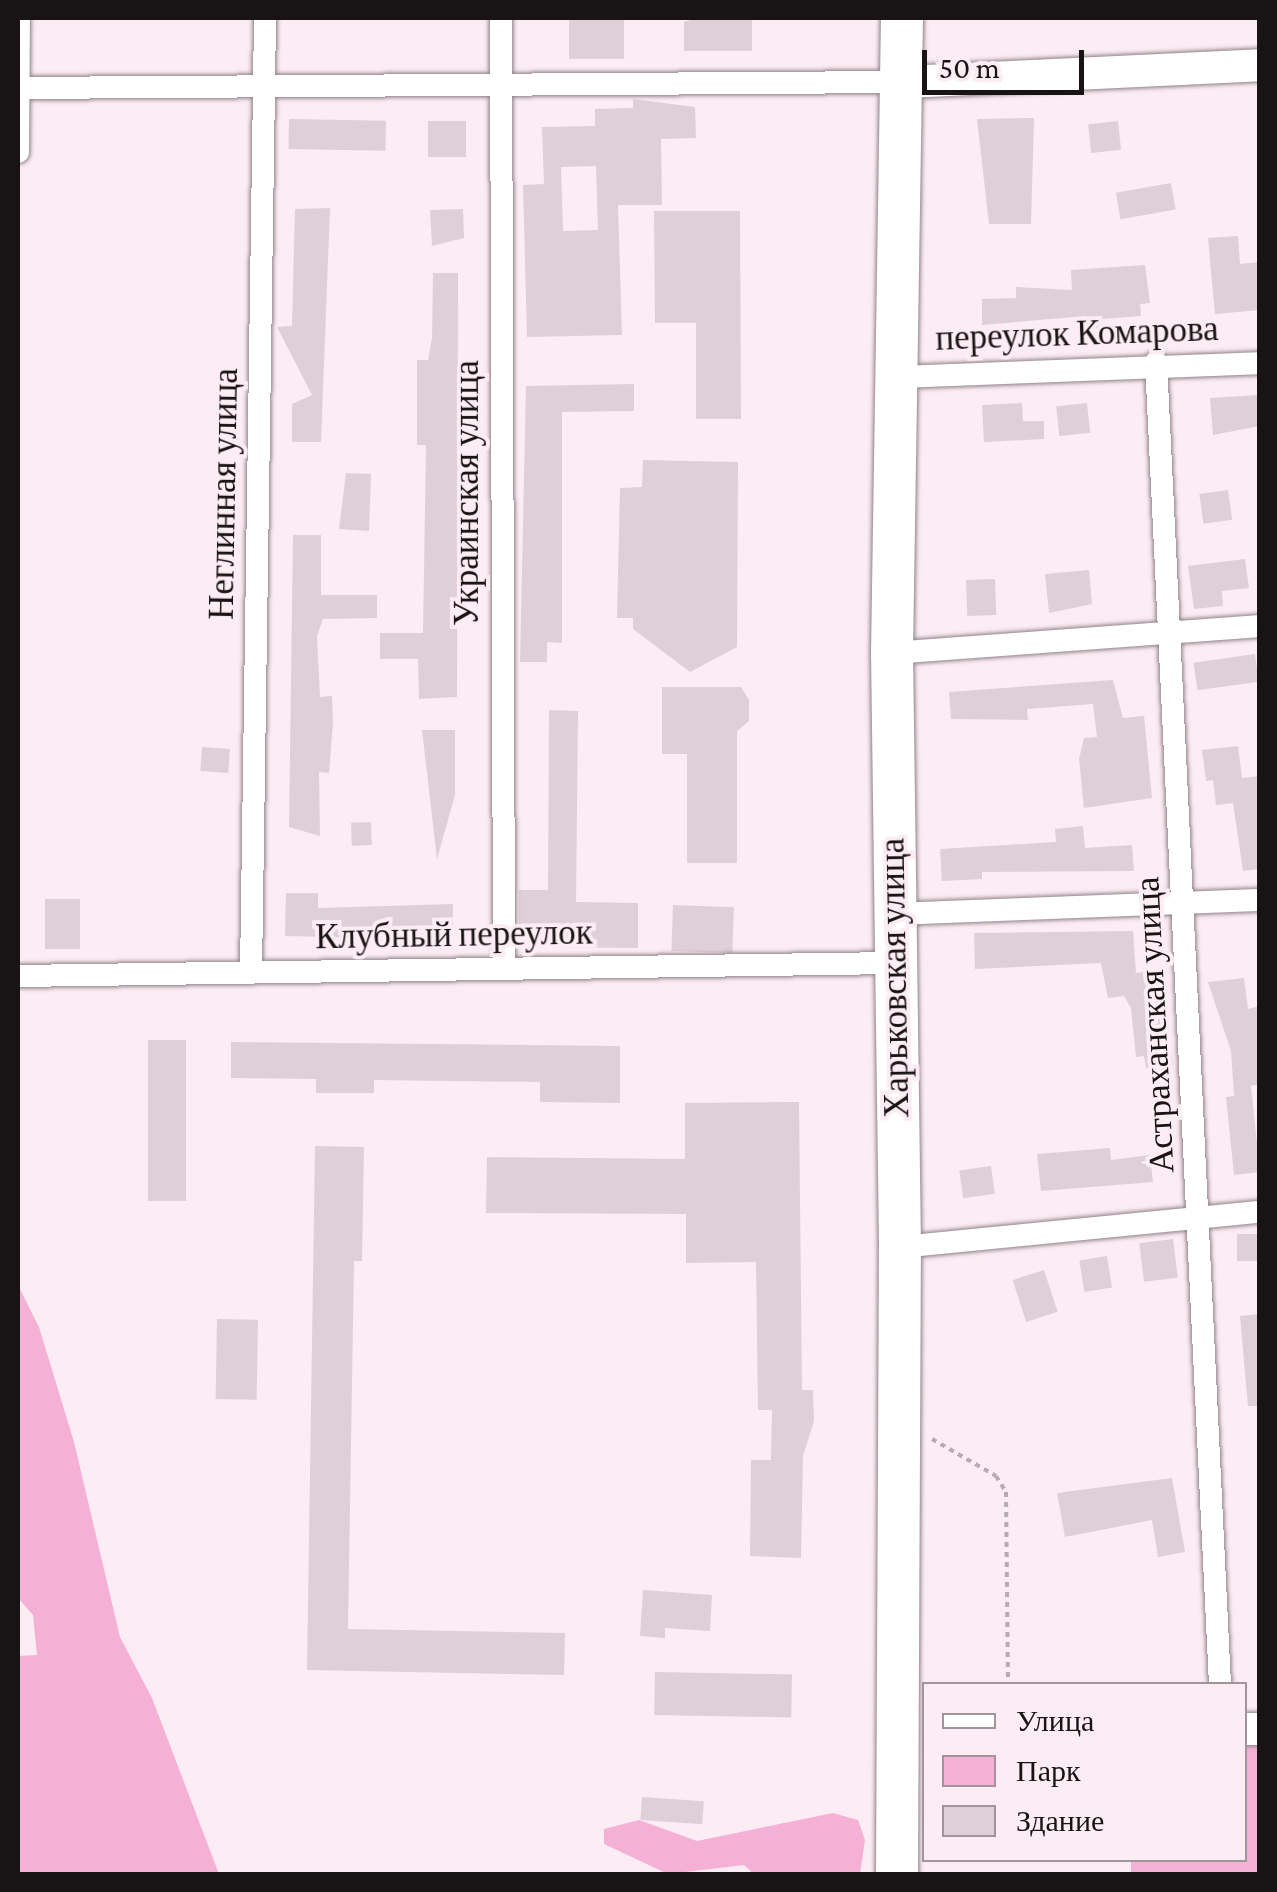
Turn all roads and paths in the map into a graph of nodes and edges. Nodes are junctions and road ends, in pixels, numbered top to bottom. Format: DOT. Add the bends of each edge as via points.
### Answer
graph roads {
  1 [pos="19,18"];
  2 [pos="265,18"];
  3 [pos="501,18"];
  4 [pos="902,18"];
  5 [pos="920,18"];
  6 [pos="1260,65"];
  7 [pos="906,82"];
  8 [pos="500,85"];
  9 [pos="265,86"];
  10 [pos="18,88"];
  11 [pos="18,152"];
  12 [pos="1156,362"];
  13 [pos="1260,363"];
  14 [pos="898,377"];
  15 [pos="1260,626"];
  16 [pos="1170,636"];
  17 [pos="892,653"];
  18 [pos="1260,900"];
  19 [pos="1183,906"];
  20 [pos="892,914"];
  21 [pos="892,964"];
  22 [pos="504,969"];
  23 [pos="251,972"];
  24 [pos="18,976"];
  25 [pos="1260,1212"];
  26 [pos="1201,1215"];
  27 [pos="900,1247"];
  28 [pos="900,1420"];
  29 [pos="1008,1682"];
  30 [pos="1220,1682"];
  31 [pos="911,1745"];
  32 [pos="896,1874"];
  1 -- 10 [label="street"];
  2 -- 9 [label="street, Неглинная улица"];
  3 -- 8 [label="street, Украинская улица"];
  4 -- 7 [label="highway, Харьковская улица"];
  5 -- 7 [label="highway, Харьковская улица"];
  6 -- 7 [label="main road"];
  7 -- 8 [label="street"];
  7 -- 14 [label="highway, Харьковская улица"];
  8 -- 9 [label="street"];
  8 -- 22 [label="street, Украинская улица"];
  9 -- 10 [label="street"];
  9 -- 23 [label="street, Неглинная улица"];
  10 -- 11 [label="street"];
  12 -- 13 [label="street, переулок Комарова"];
  12 -- 14 [label="street, переулок Комарова"];
  12 -- 16 [label="street, Астраханская улица"];
  14 -- 17 [label="highway, Харьковская улица"];
  15 -- 16 [label="street"];
  16 -- 17 [label="street"];
  16 -- 19 [label="street, Астраханская улица"];
  17 -- 20 [label="highway, Харьковская улица"];
  18 -- 19 [label="street"];
  19 -- 20 [label="street"];
  19 -- 26 [label="street, Астраханская улица"];
  20 -- 21 [label="highway, Харьковская улица"];
  21 -- 22 [label="street, Клубный переулок"];
  21 -- 27 [label="highway, Харьковская улица"];
  22 -- 23 [label="street, Клубный переулок"];
  23 -- 24 [label="street, Клубный переулок"];
  25 -- 26 [label="street"];
  26 -- 27 [label="street"];
  26 -- 30 [label="street, Астраханская улица"];
  27 -- 28 [label="highway, Харьковская улица"];
  28 -- 29 [label="path" via="996,1476 1006,1492"];
  28 -- 31 [label="highway, Харьковская улица"];
  31 -- 32 [label="highway, Харьковская улица"];
}
